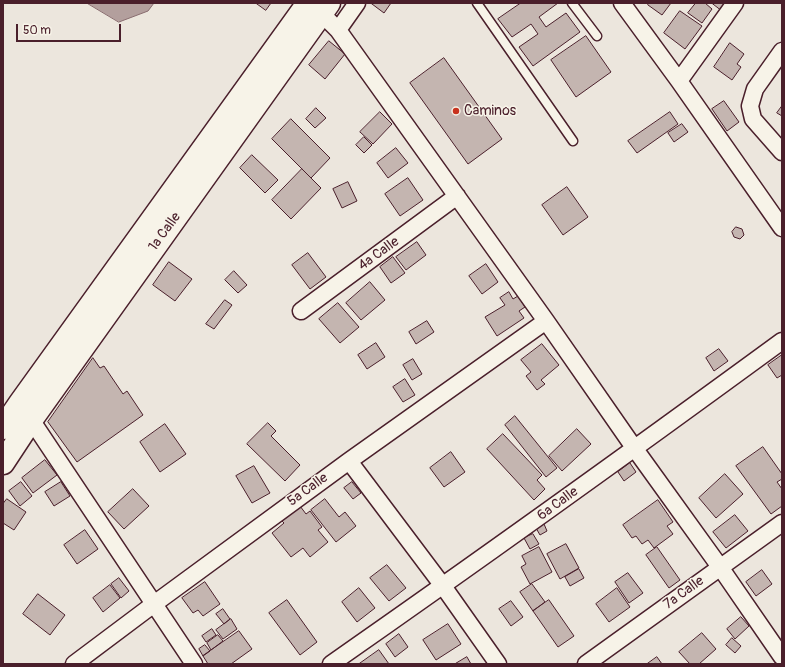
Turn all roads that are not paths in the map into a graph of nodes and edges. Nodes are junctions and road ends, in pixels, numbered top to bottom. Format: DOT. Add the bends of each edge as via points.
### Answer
graph roads {
  1 [pos="357,3"];
  2 [pos="477,3"];
  3 [pos="572,3"];
  4 [pos="622,3"];
  5 [pos="735,3"];
  6 [pos="317,6"];
  7 [pos="338,30"];
  8 [pos="597,36"];
  9 [pos="782,51"];
  10 [pos="679,81"];
  11 [pos="573,141"];
  12 [pos="782,152"];
  13 [pos="457,196"];
  14 [pos="782,228"];
  15 [pos="301,311"];
  16 [pos="546,321"];
  17 [pos="782,341"];
  18 [pos="26,411"];
  19 [pos="3,428"];
  20 [pos="635,449"];
  21 [pos="349,460"];
  22 [pos="3,463"];
  23 [pos="782,522"];
  24 [pos="720,567"];
  25 [pos="443,586"];
  26 [pos="154,604"];
  27 [pos="782,657"];
  28 [pos="74,664"];
  29 [pos="194,664"];
  30 [pos="332,664"];
  31 [pos="498,664"];
  32 [pos="586,664"];
  1 -- 7 [label="street"];
  2 -- 11 [label="lane"];
  3 -- 8 [label="lane"];
  4 -- 10 [label="street"];
  5 -- 10 [label="street"];
  6 -- 7 [label="street"];
  6 -- 18 [label="main road, 1a Calle"];
  7 -- 13 [label="street"];
  9 -- 12 [label="street" via="755,89 750,106 753,119"];
  10 -- 14 [label="street"];
  13 -- 15 [label="street, 4a Calle"];
  13 -- 16 [label="street"];
  16 -- 20 [label="street"];
  16 -- 21 [label="street, 5a Calle"];
  17 -- 20 [label="street, 6a Calle"];
  18 -- 19 [label="main road, 1a Calle"];
  18 -- 22 [label="main road, 1a Calle"];
  18 -- 26 [label="street"];
  20 -- 24 [label="street"];
  20 -- 25 [label="street, 6a Calle"];
  21 -- 25 [label="street"];
  21 -- 26 [label="street, 5a Calle"];
  23 -- 24 [label="street, 7a Calle"];
  24 -- 27 [label="street"];
  24 -- 32 [label="street, 7a Calle"];
  25 -- 30 [label="street, 6a Calle"];
  25 -- 31 [label="street"];
  26 -- 28 [label="street, 5a Calle"];
  26 -- 29 [label="street"];
}
